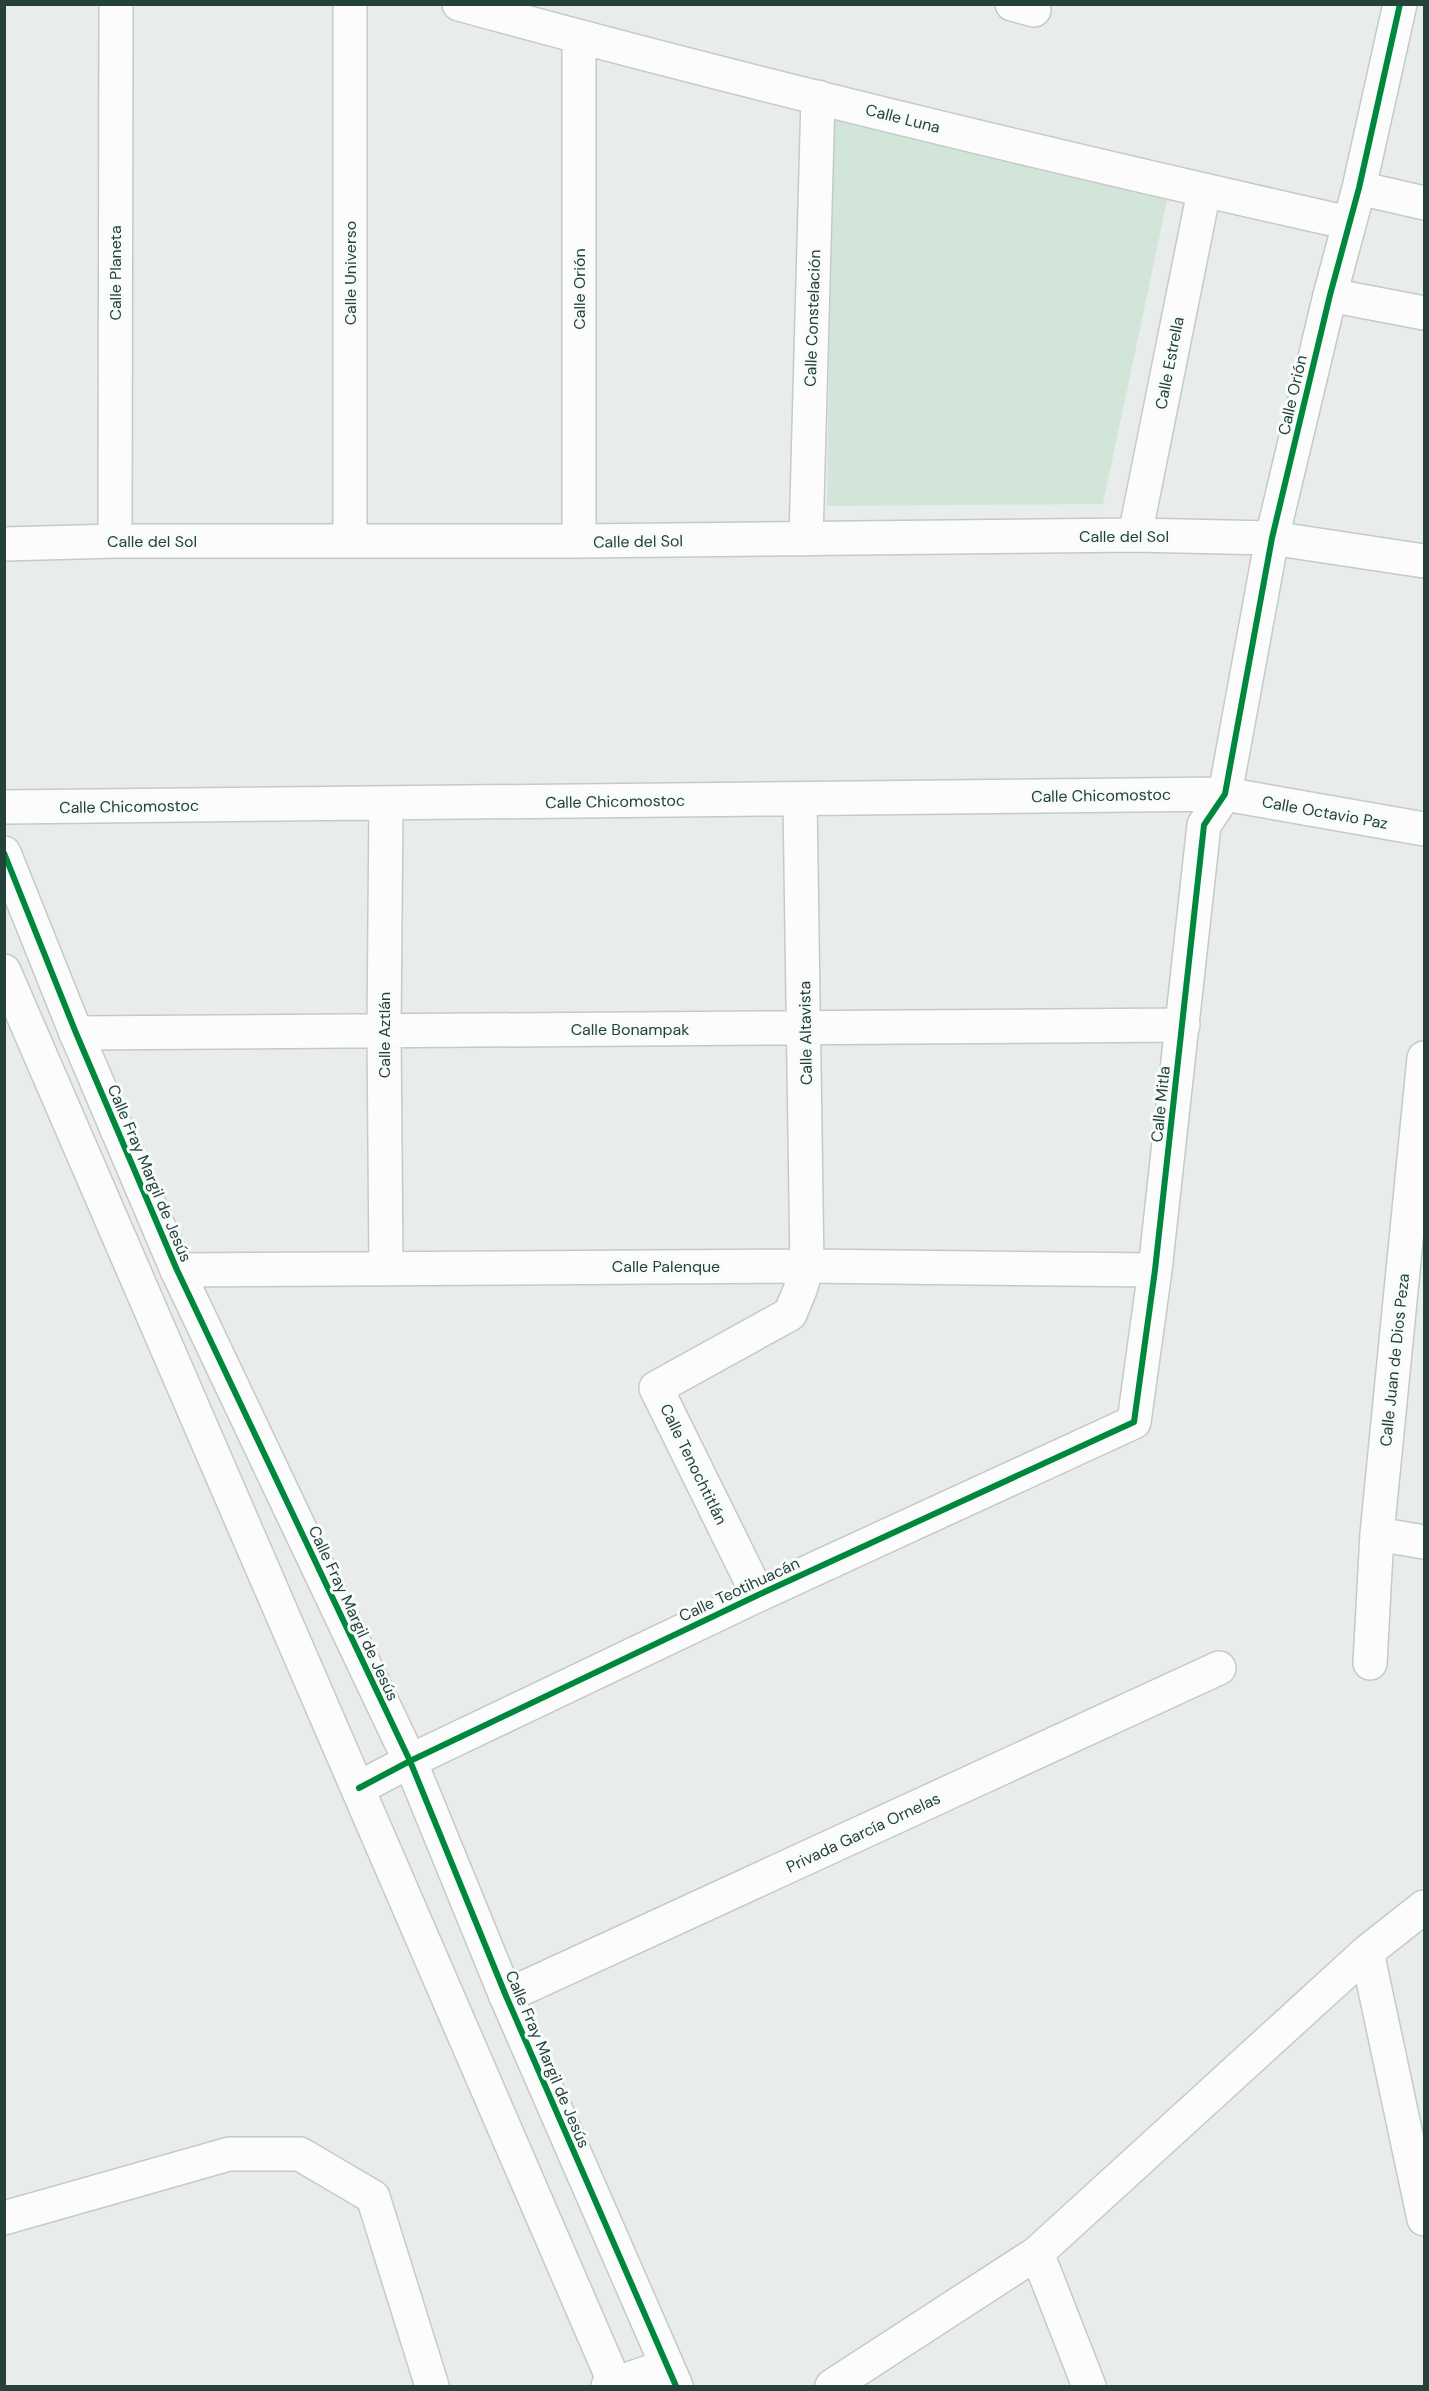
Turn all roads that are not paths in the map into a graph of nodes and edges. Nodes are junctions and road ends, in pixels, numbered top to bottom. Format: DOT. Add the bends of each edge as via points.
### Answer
graph roads {
  1 [pos="116,4"];
  2 [pos="350,4"];
  3 [pos="459,4"];
  4 [pos="1400,4"];
  5 [pos="579,37"];
  6 [pos="818,97"];
  7 [pos="1359,188"];
  8 [pos="1204,191"];
  9 [pos="1425,203"];
  10 [pos="1349,224"];
  11 [pos="1330,295"];
  12 [pos="1425,313"];
  13 [pos="1135,535"];
  14 [pos="1272,538"];
  15 [pos="806,539"];
  16 [pos="115,541"];
  17 [pos="350,541"];
  18 [pos="579,541"];
  19 [pos="4,544"];
  20 [pos="1425,561"];
  21 [pos="1225,794"];
  22 [pos="800,800"];
  23 [pos="386,803"];
  24 [pos="4,807"];
  25 [pos="1425,829"];
  26 [pos="4,853"];
  27 [pos="4,971"];
  28 [pos="1183,1026"];
  29 [pos="805,1028"];
  30 [pos="384,1030"];
  31 [pos="76,1033"];
  32 [pos="1424,1069"];
  33 [pos="807,1266"];
  34 [pos="386,1267"];
  35 [pos="177,1270"];
  36 [pos="1155,1270"];
  37 [pos="1412,1308"];
  38 [pos="1134,1422"];
  39 [pos="1377,1534"];
  40 [pos="1425,1542"];
  41 [pos="758,1595"];
  42 [pos="1370,1663"];
  43 [pos="1219,1668"];
  44 [pos="410,1761"];
  45 [pos="359,1788"];
  46 [pos="1425,1907"];
  47 [pos="1367,1952"];
  48 [pos="506,1996"];
  49 [pos="4,2218"];
  50 [pos="1425,2219"];
  51 [pos="1037,2253"];
  52 [pos="671,2376"];
  53 [pos="432,2386"];
  54 [pos="613,2386"];
  55 [pos="832,2386"];
  56 [pos="1089,2386"];
  1 -- 16 [label="street, Calle Planeta"];
  2 -- 17 [label="street, Calle Universo"];
  3 -- 5 [label="street, Calle Luna"];
  4 -- 7 [label="street, Calle Orión"];
  5 -- 6 [label="street, Calle Luna"];
  5 -- 18 [label="street, Calle Orión"];
  6 -- 8 [label="street, Calle Luna"];
  6 -- 15 [label="street, Calle Constelación"];
  7 -- 9 [label="street"];
  7 -- 10 [label="street, Calle Orión"];
  8 -- 10 [label="street, Calle Luna"];
  8 -- 13 [label="street, Calle Estrella"];
  10 -- 11 [label="street, Calle Orión"];
  11 -- 12 [label="street"];
  11 -- 14 [label="street, Calle Orión"];
  13 -- 14 [label="street, Calle del Sol"];
  13 -- 15 [label="street, Calle del Sol"];
  14 -- 20 [label="street, Calle del Sol"];
  14 -- 21 [label="street, Calle Orión"];
  15 -- 18 [label="street, Calle del Sol"];
  16 -- 17 [label="street, Calle del Sol"];
  16 -- 19 [label="street, Calle del Sol"];
  17 -- 18 [label="street, Calle del Sol"];
  21 -- 22 [label="street, Calle Chicomostoc"];
  21 -- 25 [label="street, Calle Octavio Paz"];
  21 -- 28 [label="street, Calle Mitla" via="1204,825"];
  22 -- 23 [label="street, Calle Chicomostoc"];
  22 -- 29 [label="street, Calle Altavista"];
  23 -- 24 [label="street, Calle Chicomostoc"];
  23 -- 30 [label="street, Calle Aztlán"];
  26 -- 31 [label="street, Calle Fray Margil de Jesús"];
  27 -- 45 [label="street"];
  28 -- 29 [label="street, Calle Bonampak"];
  28 -- 36 [label="street, Calle Mitla"];
  29 -- 30 [label="street, Calle Bonampak"];
  29 -- 33 [label="street, Calle Altavista"];
  30 -- 31 [label="street, Calle Bonampak"];
  30 -- 34 [label="street, Calle Aztlán"];
  31 -- 35 [label="street, Calle Fray Margil de Jesús"];
  32 -- 37 [label="street, Calle Juan de Dios Peza"];
  33 -- 34 [label="street, Calle Palenque"];
  33 -- 36 [label="street, Calle Palenque"];
  33 -- 41 [label="street, Calle Tenochtitlán" via="790,1314 656,1388"];
  34 -- 35 [label="street, Calle Palenque"];
  35 -- 44 [label="street, Calle Fray Margil de Jesús"];
  36 -- 38 [label="street, Calle Mitla"];
  37 -- 39 [label="street, Calle Juan de Dios Peza"];
  38 -- 41 [label="street, Calle Teotihuacán"];
  39 -- 40 [label="street"];
  39 -- 42 [label="street, Calle Juan de Dios Peza"];
  41 -- 44 [label="street, Calle Teotihuacán"];
  43 -- 48 [label="street, Privada García Ornelas"];
  44 -- 45 [label="street, Calle Teotihuacán"];
  44 -- 48 [label="street, Calle Fray Margil de Jesús"];
  45 -- 54 [label="street"];
  46 -- 47 [label="street"];
  47 -- 50 [label="street"];
  47 -- 51 [label="street"];
  48 -- 52 [label="street, Calle Fray Margil de Jesús"];
  49 -- 53 [label="street" via="229,2154 300,2154 374,2197"];
  51 -- 55 [label="street"];
  51 -- 56 [label="street"];
  52 -- 54 [label="street"];
}
